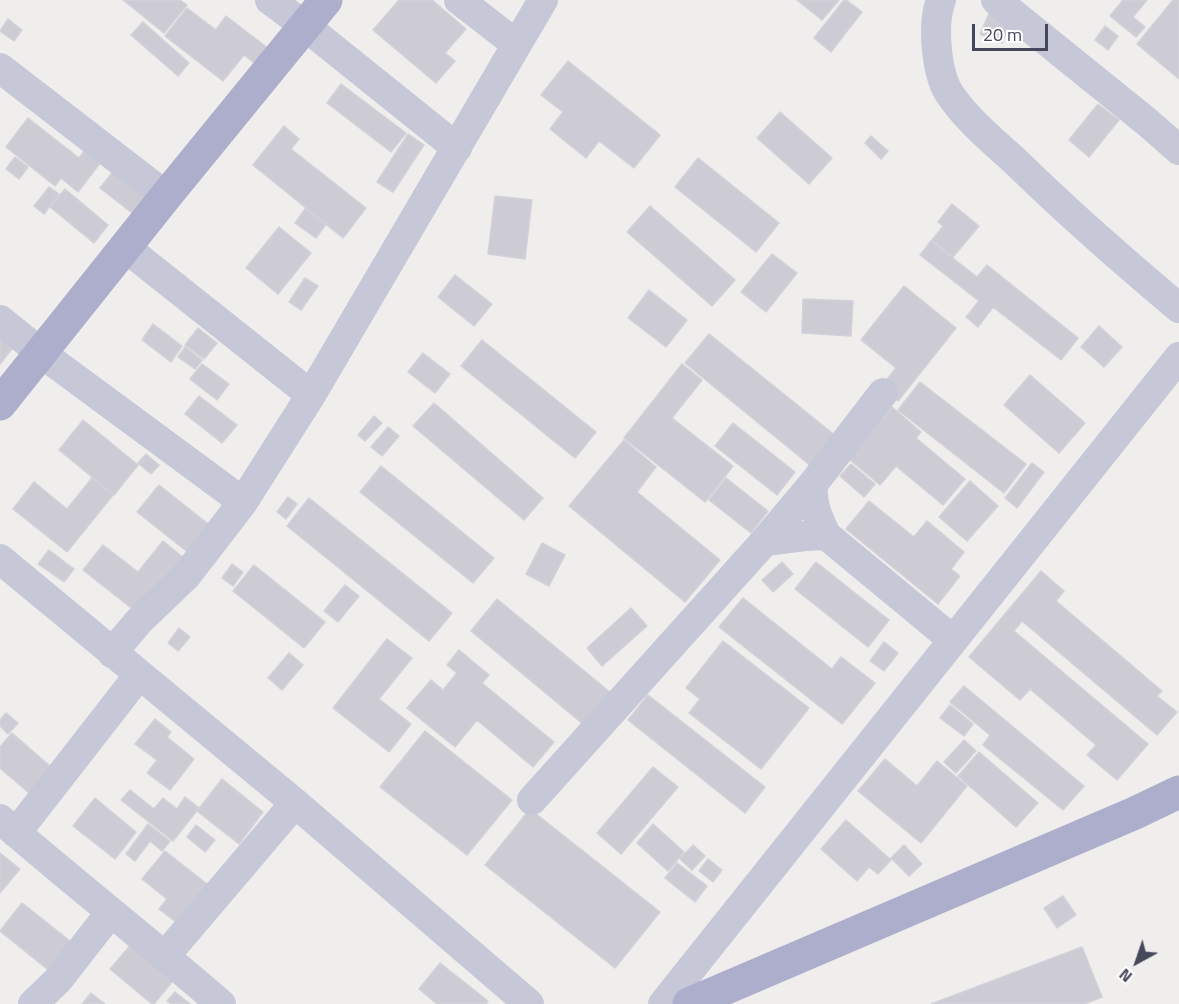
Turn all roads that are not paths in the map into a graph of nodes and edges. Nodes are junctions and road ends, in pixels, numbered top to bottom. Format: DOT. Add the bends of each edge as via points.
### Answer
graph roads {
  1 [pos="270,0"];
  2 [pos="326,0"];
  3 [pos="459,0"];
  4 [pos="543,0"];
  5 [pos="941,0"];
  6 [pos="996,0"];
  7 [pos="305,26"];
  8 [pos="516,44"];
  9 [pos="0,68"];
  10 [pos="457,148"];
  11 [pos="1179,150"];
  12 [pos="166,196"];
  13 [pos="126,248"];
  14 [pos="1179,309"];
  15 [pos="0,320"];
  16 [pos="41,353"];
  17 [pos="1179,357"];
  18 [pos="883,393"];
  19 [pos="311,395"];
  20 [pos="0,404"];
  21 [pos="813,484"];
  22 [pos="243,502"];
  23 [pos="826,535"];
  24 [pos="765,541"];
  25 [pos="0,560"];
  26 [pos="953,640"];
  27 [pos="112,653"];
  28 [pos="139,675"];
  29 [pos="1179,792"];
  30 [pos="532,800"];
  31 [pos="294,803"];
  32 [pos="8,826"];
  33 [pos="111,912"];
  34 [pos="165,956"];
  35 [pos="33,1004"];
  36 [pos="221,1004"];
  37 [pos="529,1004"];
  38 [pos="663,1004"];
  39 [pos="689,1004"];
  1 -- 7 [label="street"];
  2 -- 7 [label="main road"];
  3 -- 8 [label="street"];
  4 -- 8 [label="street"];
  5 -- 14 [label="street" via="936,36 939,69 948,92 967,116 1040,185"];
  6 -- 11 [label="street"];
  7 -- 10 [label="street"];
  7 -- 12 [label="main road"];
  8 -- 10 [label="street"];
  9 -- 12 [label="street"];
  10 -- 19 [label="street"];
  12 -- 13 [label="main road"];
  13 -- 16 [label="main road"];
  13 -- 19 [label="street"];
  15 -- 16 [label="street"];
  16 -- 20 [label="main road"];
  16 -- 22 [label="street"];
  17 -- 26 [label="street"];
  18 -- 21 [label="street"];
  19 -- 22 [label="street"];
  21 -- 23 [label="street" via="814,507"];
  21 -- 24 [label="street"];
  22 -- 27 [label="street" via="186,576"];
  23 -- 24 [label="street"];
  23 -- 26 [label="street"];
  24 -- 30 [label="street"];
  25 -- 27 [label="street"];
  26 -- 38 [label="street"];
  27 -- 28 [label="street"];
  28 -- 31 [label="street"];
  28 -- 32 [label="street"];
  29 -- 39 [label="main road"];
  31 -- 34 [label="street"];
  31 -- 37 [label="street"];
  32 -- 33 [label="street"];
  33 -- 34 [label="street"];
  33 -- 35 [label="street" via="58,981"];
  34 -- 36 [label="street"];
}
